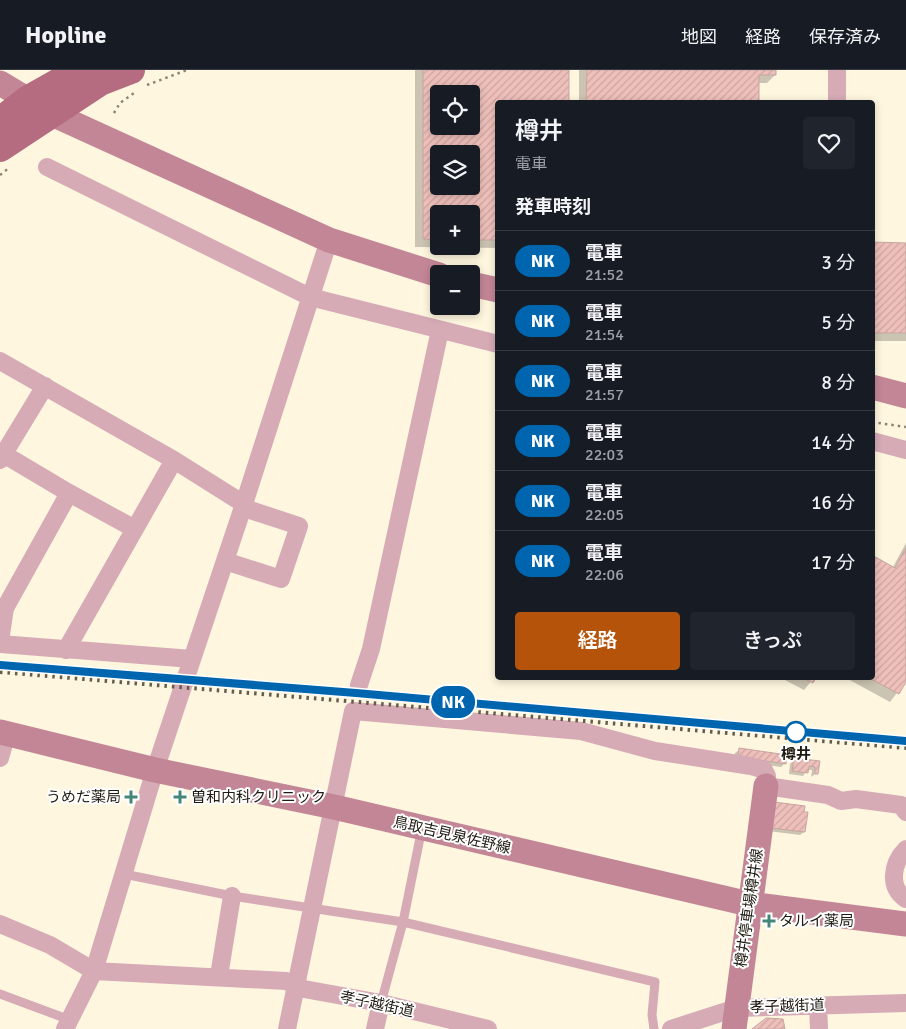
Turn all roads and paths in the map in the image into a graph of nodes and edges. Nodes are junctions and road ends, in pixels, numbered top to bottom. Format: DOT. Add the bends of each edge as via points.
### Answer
graph roads {
  1 [pos="80,70"];
  2 [pos="187,70"];
  3 [pos="837,70"];
  4 [pos="0,83"];
  5 [pos="136,83"];
  6 [pos="26,100"];
  7 [pos="837,100"];
  8 [pos="50,113"];
  9 [pos="114,113"];
  10 [pos="0,121"];
  11 [pos="0,148"];
  12 [pos="47,167"];
  13 [pos="329,240"];
  14 [pos="430,272"];
  15 [pos="480,286"];
  16 [pos="495,289"];
  17 [pos="310,297"];
  18 [pos="440,330"];
  19 [pos="495,343"];
  20 [pos="0,361"];
  21 [pos="45,386"];
  22 [pos="875,388"];
  23 [pos="906,396"];
  24 [pos="875,422"];
  25 [pos="906,426"];
  26 [pos="875,443"];
  27 [pos="906,450"];
  28 [pos="1,455"];
  29 [pos="174,460"];
  30 [pos="69,493"];
  31 [pos="244,504"];
  32 [pos="135,529"];
  33 [pos="225,561"];
  34 [pos="0,643"];
  35 [pos="66,650"];
  36 [pos="192,659"];
  37 [pos="358,685"];
  38 [pos="4,733"];
  39 [pos="0,758"];
  40 [pos="155,770"];
  41 [pos="766,786"];
  42 [pos="334,807"];
  43 [pos="906,812"];
  44 [pos="422,828"];
  45 [pos="906,849"];
  46 [pos="124,874"];
  47 [pos="232,896"];
  48 [pos="906,899"];
  49 [pos="750,904"];
  50 [pos="312,908"];
  51 [pos="403,922"];
  52 [pos="0,924"];
  53 [pos="906,924"];
  54 [pos="94,971"];
  55 [pos="218,976"];
  56 [pos="296,986"];
  57 [pos="0,994"];
  58 [pos="381,1003"];
  59 [pos="906,1003"];
  60 [pos="818,1005"];
  61 [pos="735,1019"];
  62 [pos="67,1024"];
  63 [pos="287,1029"];
  64 [pos="375,1029"];
  65 [pos="488,1029"];
  66 [pos="654,1029"];
  67 [pos="671,1029"];
  68 [pos="819,1029"];
  1 -- 6 [label="main road"];
  2 -- 5 [label="path"];
  3 -- 7 [label="street"];
  4 -- 6 [label="main road"];
  5 -- 8 [label="main road" via="100,82"];
  5 -- 9 [label="path"];
  6 -- 8 [label="main road"];
  6 -- 10 [label="main road"];
  8 -- 11 [label="main road"];
  8 -- 13 [label="main road"];
  12 -- 17 [label="street"];
  13 -- 14 [label="main road"];
  13 -- 17 [label="street"];
  15 -- 16 [label="main road"];
  17 -- 18 [label="street"];
  17 -- 31 [label="street"];
  18 -- 19 [label="street"];
  18 -- 37 [label="street" via="371,649"];
  20 -- 21 [label="street"];
  21 -- 28 [label="street"];
  21 -- 29 [label="street"];
  22 -- 23 [label="main road"];
  24 -- 25 [label="path"];
  26 -- 27 [label="street"];
  28 -- 30 [label="street"];
  29 -- 31 [label="street"];
  29 -- 32 [label="street"];
  30 -- 32 [label="street"];
  30 -- 34 [label="street" via="5,608"];
  31 -- 33 [label="street"];
  31 -- 33 [label="street" via="250,510 298,526 282,579"];
  32 -- 35 [label="street"];
  33 -- 36 [label="street"];
  34 -- 35 [label="street"];
  35 -- 36 [label="street"];
  36 -- 40 [label="street"];
  38 -- 39 [label="street"];
  38 -- 40 [label="main road, 鳥取吉見泉佐野線"];
  40 -- 42 [label="main road, 鳥取吉見泉佐野線"];
  40 -- 46 [label="street"];
  41 -- 42 [label="street" via="767,776 760,769 655,750 581,731 353,711"];
  41 -- 43 [label="street" via="828,795 841,801 856,799 901,805"];
  41 -- 49 [label="main road, 樽井停車場樽井線"];
  42 -- 44 [label="main road, 鳥取吉見泉佐野線"];
  42 -- 50 [label="street"];
  44 -- 49 [label="main road, 鳥取吉見泉佐野線"];
  44 -- 51 [label="lane"];
  45 -- 48 [label="street" via="896,861 894,884"];
  46 -- 47 [label="lane"];
  46 -- 54 [label="street"];
  47 -- 50 [label="lane"];
  47 -- 55 [label="street"];
  49 -- 53 [label="main road, 鳥取吉見泉佐野線"];
  49 -- 61 [label="main road, 樽井停車場樽井線"];
  50 -- 51 [label="lane"];
  50 -- 56 [label="street"];
  51 -- 58 [label="lane"];
  51 -- 66 [label="lane" via="656,982 652,1015"];
  52 -- 54 [label="street" via="50,945"];
  54 -- 55 [label="street, 孝子越街道"];
  54 -- 62 [label="street"];
  55 -- 56 [label="street, 孝子越街道" via="286,981"];
  56 -- 58 [label="street, 孝子越街道"];
  56 -- 63 [label="street"];
  57 -- 62 [label="lane"];
  58 -- 64 [label="street"];
  58 -- 65 [label="street, 孝子越街道"];
  59 -- 60 [label="street, 孝子越街道"];
  60 -- 61 [label="street, 孝子越街道"];
  60 -- 68 [label="street"];
  61 -- 67 [label="street, 孝子越街道"];
}
